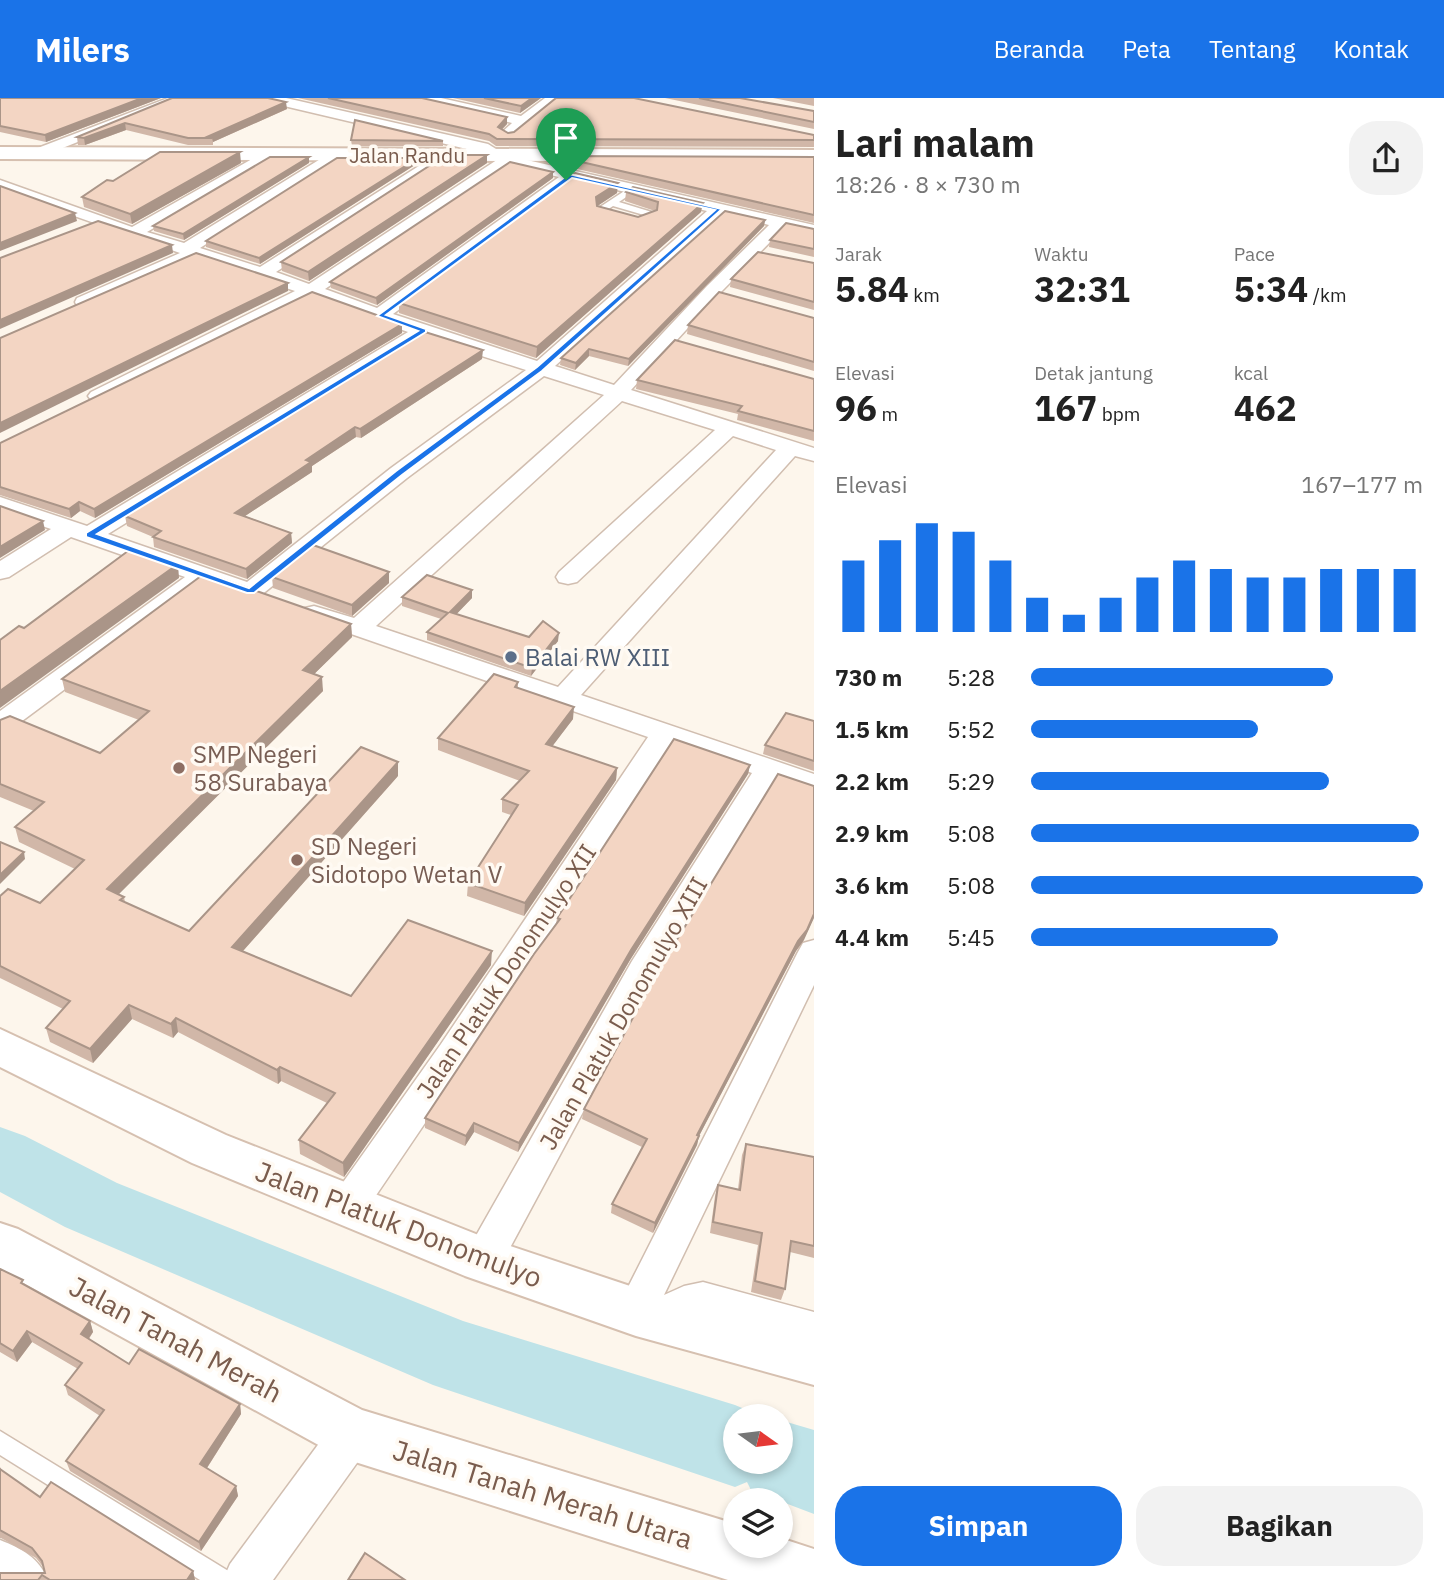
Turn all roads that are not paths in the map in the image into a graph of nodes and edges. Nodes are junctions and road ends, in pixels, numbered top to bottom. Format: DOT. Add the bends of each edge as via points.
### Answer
graph roads {
  1 [pos="181,98"];
  2 [pos="267,98"];
  3 [pos="422,98"];
  4 [pos="530,98"];
  5 [pos="551,100"];
  6 [pos="523,121"];
  7 [pos="485,152"];
  8 [pos="0,153"];
  9 [pos="34,154"];
  10 [pos="268,155"];
  11 [pos="335,155"];
  12 [pos="444,155"];
  13 [pos="814,156"];
  14 [pos="509,157"];
  15 [pos="571,176"];
  16 [pos="632,189"];
  17 [pos="5,191"];
  18 [pos="612,204"];
  19 [pos="719,209"];
  20 [pos="98,221"];
  21 [pos="780,223"];
  22 [pos="814,230"];
  23 [pos="74,231"];
  24 [pos="133,233"];
  25 [pos="191,251"];
  26 [pos="751,251"];
  27 [pos="777,257"];
  28 [pos="262,273"];
  29 [pos="310,290"];
  30 [pos="61,312"];
  31 [pos="380,316"];
  32 [pos="424,331"];
  33 [pos="670,338"];
  34 [pos="689,344"];
  35 [pos="540,369"];
  36 [pos="617,394"];
  37 [pos="74,407"];
  38 [pos="729,429"];
  39 [pos="790,448"];
  40 [pos="814,455"];
  41 [pos="0,503"];
  42 [pos="79,531"];
  43 [pos="0,572"];
  44 [pos="203,575"];
  45 [pos="568,577"];
  46 [pos="270,598"];
  47 [pos="358,628"];
  48 [pos="562,699"];
  49 [pos="0,724"];
  50 [pos="664,734"];
  51 [pos="768,770"];
  52 [pos="814,784"];
  53 [pos="814,952"];
  54 [pos="0,1046"];
  55 [pos="347,1208"];
  56 [pos="0,1245"];
  57 [pos="483,1260"];
  58 [pos="649,1316"];
  59 [pos="814,1331"];
  60 [pos="814,1360"];
  61 [pos="352,1434"];
  62 [pos="0,1442"];
  63 [pos="0,1562"];
  64 [pos="741,1567"];
  65 [pos="814,1578"];
  66 [pos="25,1580"];
  67 [pos="222,1580"];
  68 [pos="246,1580"];
  1 -- 9 [label="street"];
  2 -- 7 [label="street"];
  3 -- 6 [label="street"];
  4 -- 5 [label="street"];
  5 -- 6 [label="street"];
  6 -- 7 [label="street"];
  7 -- 12 [label="street, Jalan Randu"];
  7 -- 14 [label="street, Jalan Randu"];
  8 -- 9 [label="street, Jalan Randu"];
  9 -- 10 [label="street, Jalan Randu"];
  10 -- 11 [label="street, Jalan Randu"];
  10 -- 24 [label="street"];
  11 -- 12 [label="street, Jalan Randu"];
  11 -- 25 [label="street"];
  12 -- 28 [label="street"];
  13 -- 14 [label="street, Jalan Randu"];
  14 -- 15 [label="street"];
  14 -- 29 [label="street"];
  15 -- 16 [label="street"];
  15 -- 31 [label="street"];
  16 -- 18 [label="lane"];
  16 -- 19 [label="street"];
  17 -- 20 [label="street"];
  18 -- 18 [label="lane" via="600,211 636,221 652,215"];
  19 -- 21 [label="street"];
  19 -- 35 [label="street"];
  20 -- 23 [label="street"];
  20 -- 24 [label="street"];
  21 -- 22 [label="street"];
  21 -- 26 [label="street"];
  24 -- 25 [label="street"];
  25 -- 28 [label="street"];
  25 -- 30 [label="street"];
  26 -- 27 [label="street"];
  26 -- 33 [label="street" via="721,293"];
  28 -- 29 [label="street"];
  29 -- 31 [label="street"];
  29 -- 37 [label="street"];
  31 -- 32 [label="street"];
  32 -- 35 [label="street"];
  32 -- 42 [label="street"];
  33 -- 34 [label="street"];
  33 -- 36 [label="street"];
  35 -- 36 [label="street"];
  35 -- 46 [label="street" via="399,473"];
  36 -- 38 [label="street"];
  36 -- 47 [label="street"];
  38 -- 39 [label="street"];
  38 -- 45 [label="street"];
  39 -- 40 [label="street"];
  39 -- 48 [label="street"];
  41 -- 42 [label="street"];
  42 -- 43 [label="street"];
  42 -- 44 [label="street"];
  44 -- 46 [label="street"];
  44 -- 49 [label="street"];
  46 -- 47 [label="street"];
  47 -- 48 [label="street"];
  48 -- 50 [label="street"];
  50 -- 51 [label="street"];
  50 -- 55 [label="street, Jalan Platuk Donomulyo XII"];
  51 -- 52 [label="street"];
  51 -- 57 [label="street, Jalan Platuk Donomulyo XIII" via="643,970"];
  53 -- 58 [label="street"];
  54 -- 55 [label="street, Jalan Platuk Donomulyo" via="209,1149"];
  55 -- 57 [label="street, Jalan Platuk Donomulyo"];
  56 -- 61 [label="street, Jalan Tanah Merah"];
  57 -- 58 [label="street, Jalan Platuk Donomulyo"];
  58 -- 59 [label="street" via="703,1300"];
  58 -- 60 [label="street, Jalan Platuk Donomulyo"];
  61 -- 64 [label="street, Jalan Tanah Merah Utara"];
  61 -- 68 [label="street"];
  62 -- 67 [label="lane"];
  63 -- 66 [label="street"];
  64 -- 65 [label="street, Jalan Tanah Merah Utara"];
}
